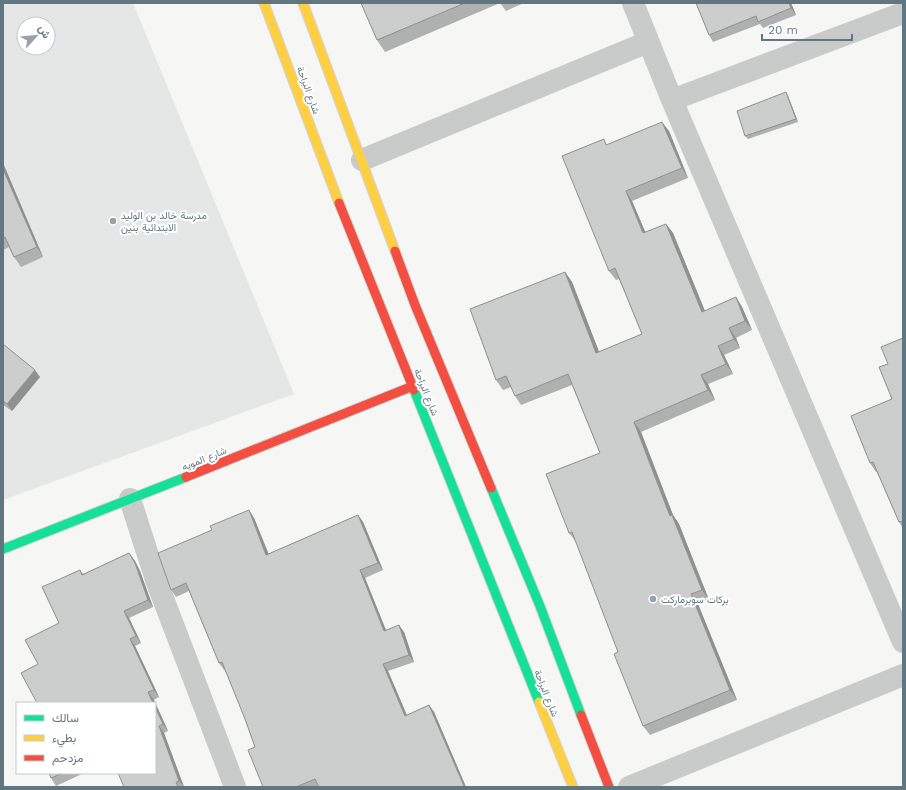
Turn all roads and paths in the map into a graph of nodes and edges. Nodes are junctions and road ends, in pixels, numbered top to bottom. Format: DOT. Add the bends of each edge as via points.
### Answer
graph roads {
  1 [pos="264,3"];
  2 [pos="303,3"];
  3 [pos="633,3"];
  4 [pos="903,13"];
  5 [pos="648,42"];
  6 [pos="672,100"];
  7 [pos="362,160"];
  8 [pos="413,386"];
  9 [pos="130,499"];
  10 [pos="3,549"];
  11 [pos="903,642"];
  12 [pos="903,675"];
  13 [pos="235,787"];
  14 [pos="573,787"];
  15 [pos="609,787"];
  16 [pos="629,787"];
  1 -- 8 [label="street, شارع البراحة" via="353,239"];
  2 -- 7 [label="street"];
  3 -- 5 [label="street"];
  4 -- 6 [label="street"];
  5 -- 6 [label="street"];
  5 -- 7 [label="street"];
  6 -- 11 [label="street"];
  7 -- 15 [label="street" via="415,305 540,606"];
  8 -- 9 [label="street, شارع المويه"];
  8 -- 14 [label="street, شارع البراحة"];
  9 -- 10 [label="street, شارع المويه"];
  9 -- 13 [label="street" via="156,580"];
  12 -- 16 [label="street"];
}
